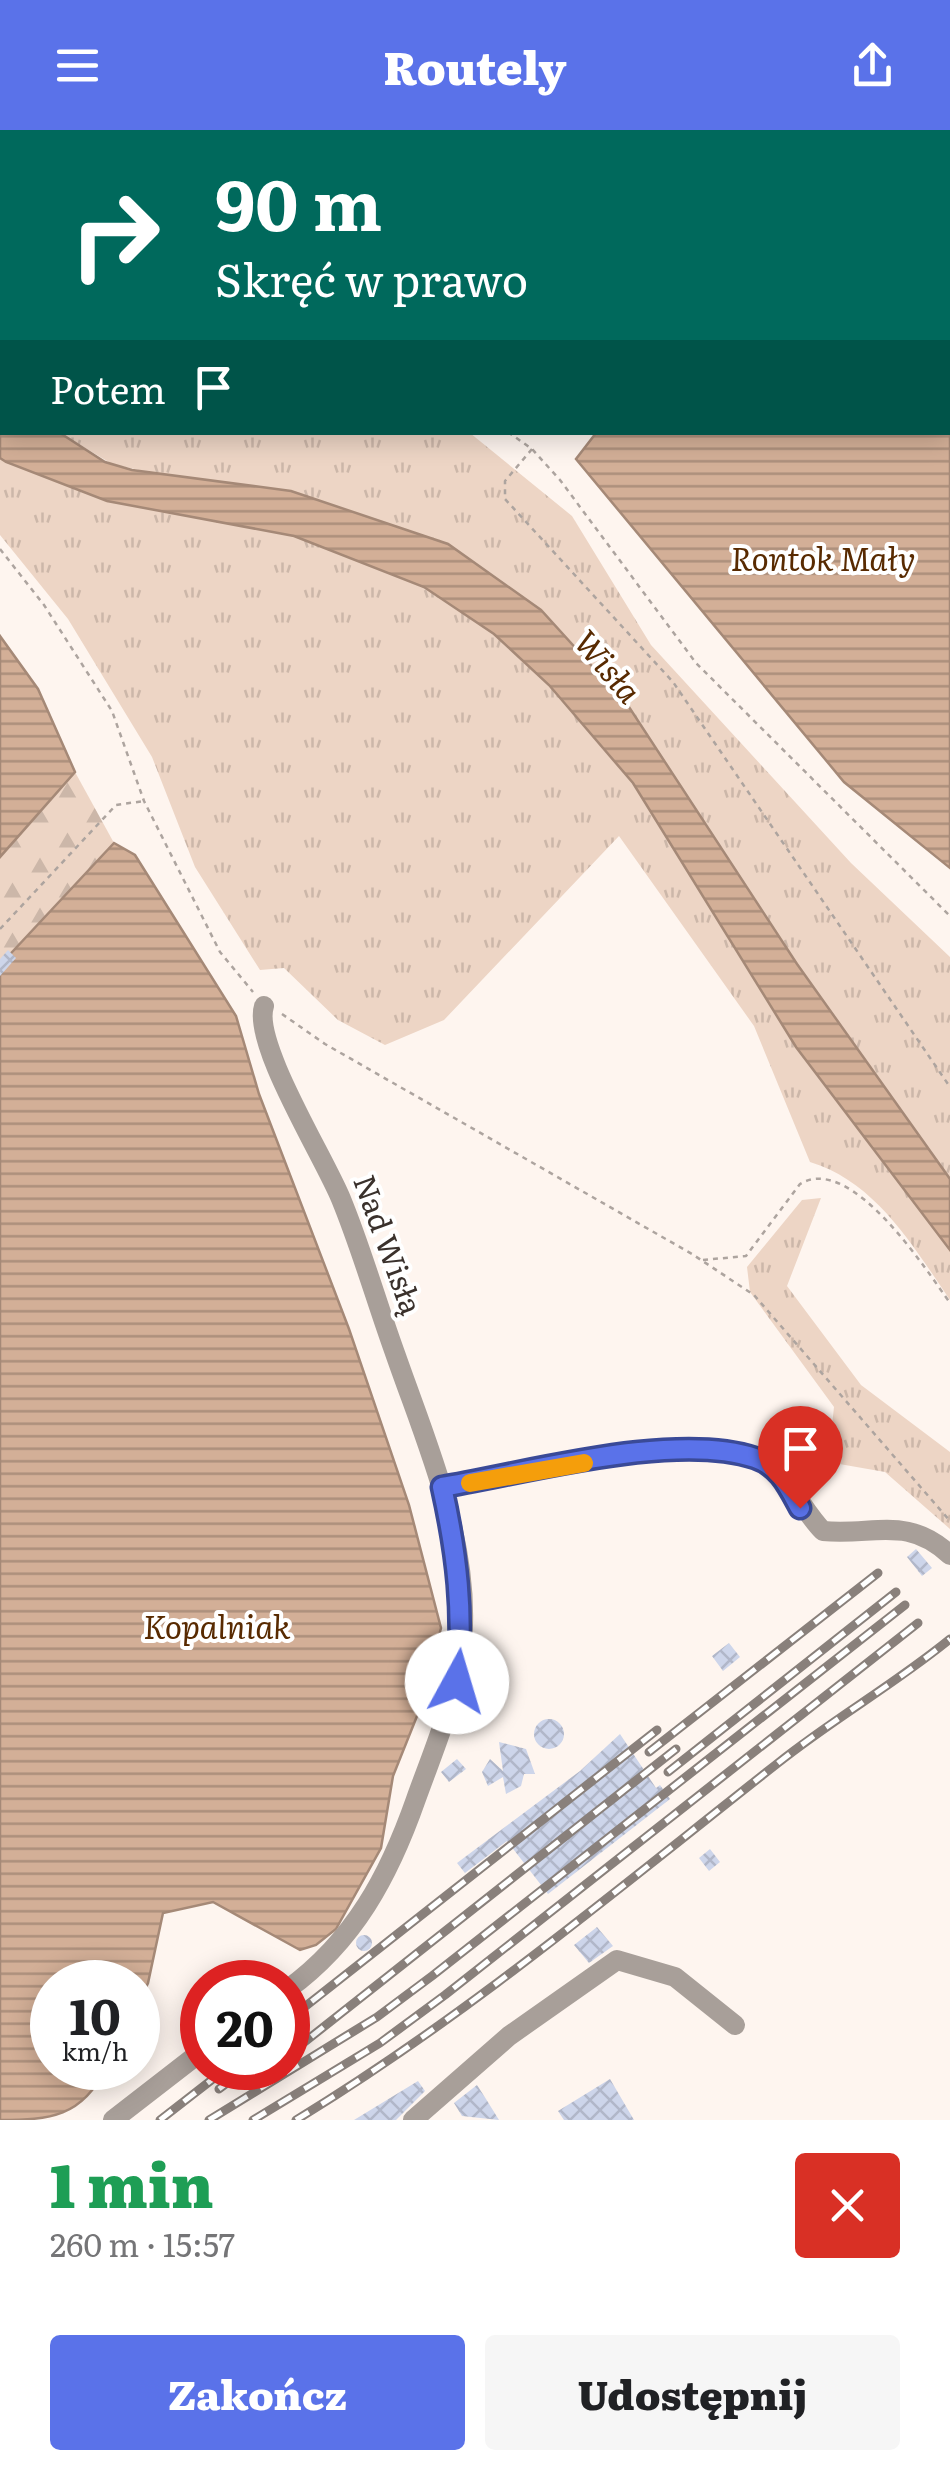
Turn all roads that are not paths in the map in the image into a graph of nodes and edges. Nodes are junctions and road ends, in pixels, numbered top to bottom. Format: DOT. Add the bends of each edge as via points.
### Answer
graph roads {
  1 [pos="264,1006"];
  2 [pos="442,1487"];
  3 [pos="950,1556"];
  4 [pos="310,1969"];
  5 [pos="735,2025"];
  6 [pos="180,2069"];
  7 [pos="114,2120"];
  8 [pos="413,2120"];
  1 -- 2 [label="lane, Nad Wisłą" via="259,1020 273,1059 340,1198"];
  2 -- 3 [label="lane" via="662,1450 712,1451 756,1458 782,1475 823,1531 889,1526 932,1539"];
  2 -- 4 [label="lane, Nad Wisłą" via="464,1624 457,1682 399,1847 357,1926"];
  5 -- 8 [label="lane" via="675,1977 617,1960 508,2036"];
  6 -- 7 [label="lane"];
}
